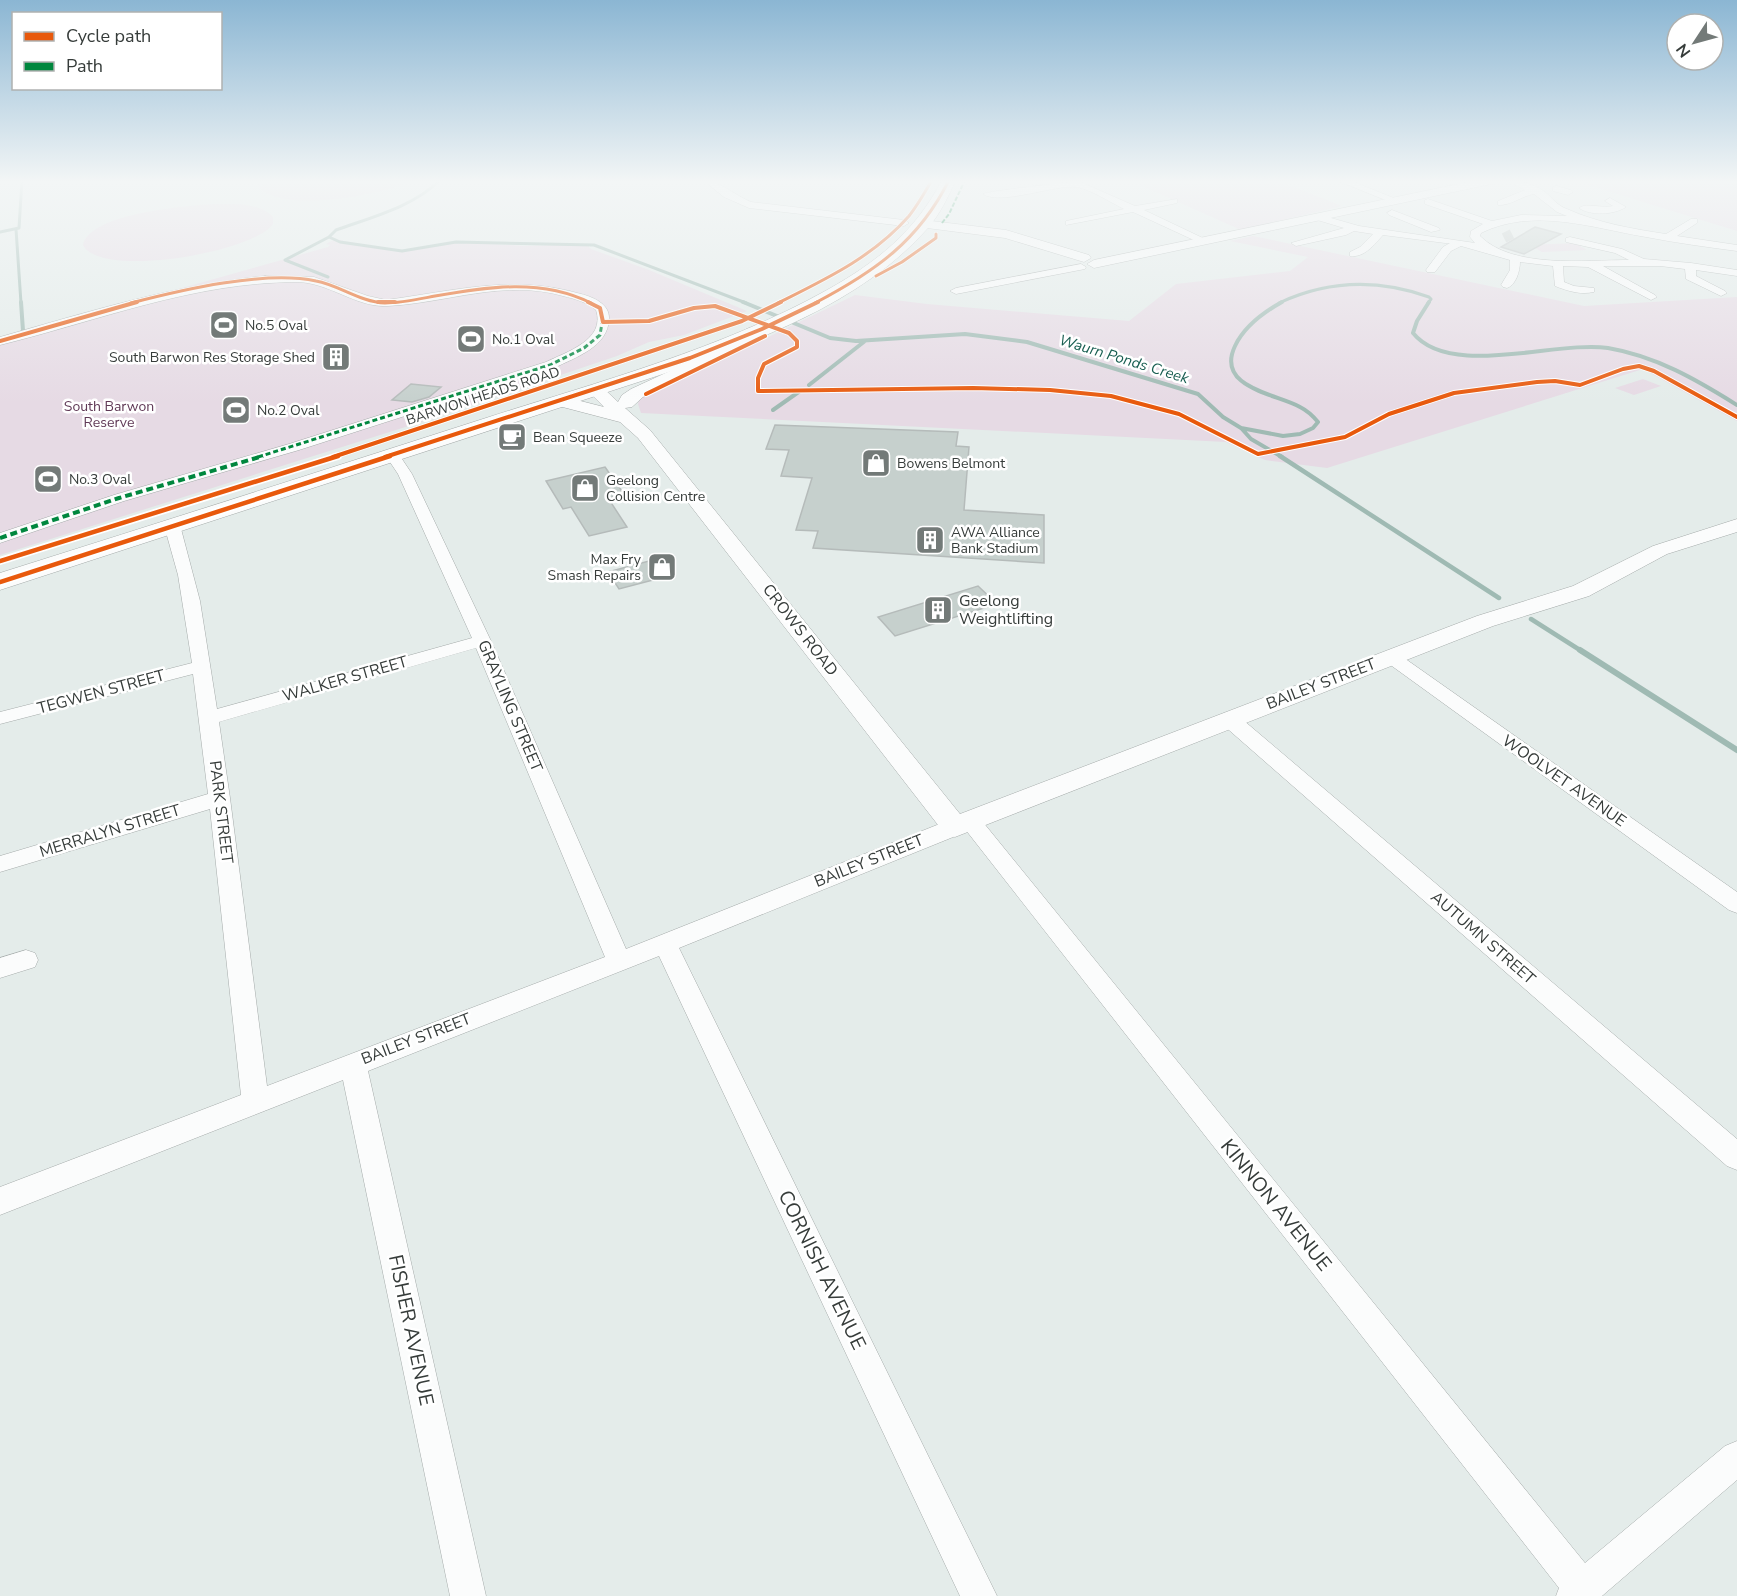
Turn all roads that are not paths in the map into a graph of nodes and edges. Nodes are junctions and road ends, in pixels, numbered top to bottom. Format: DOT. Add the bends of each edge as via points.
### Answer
graph roads {
  1 [pos="867,254"];
  2 [pos="889,254"];
  3 [pos="1066,254"];
  4 [pos="1133,254"];
  5 [pos="1442,254"];
  6 [pos="1511,254"];
  7 [pos="1626,254"];
  8 [pos="1680,254"];
  9 [pos="1515,257"];
  10 [pos="1081,262"];
  11 [pos="1642,262"];
  12 [pos="1668,263"];
  13 [pos="1558,264"];
  14 [pos="1591,265"];
  15 [pos="1691,266"];
  16 [pos="1431,270"];
  17 [pos="1737,273"];
  18 [pos="1507,285"];
  19 [pos="1590,290"];
  20 [pos="956,291"];
  21 [pos="1721,293"];
  22 [pos="1651,297"];
  23 [pos="751,327"];
  24 [pos="0,341"];
  25 [pos="595,384"];
  26 [pos="561,401"];
  27 [pos="628,418"];
  28 [pos="393,456"];
  29 [pos="172,525"];
  30 [pos="1737,525"];
  31 [pos="0,538"];
  32 [pos="0,561"];
  33 [pos="0,582"];
  34 [pos="482,641"];
  35 [pos="1390,657"];
  36 [pos="202,666"];
  37 [pos="0,718"];
  38 [pos="209,718"];
  39 [pos="1229,719"];
  40 [pos="220,798"];
  41 [pos="962,824"];
  42 [pos="0,864"];
  43 [pos="1737,904"];
  44 [pos="665,944"];
  45 [pos="26,960"];
  46 [pos="619,961"];
  47 [pos="0,968"];
  48 [pos="353,1064"];
  49 [pos="255,1101"];
  50 [pos="1737,1157"];
  51 [pos="0,1201"];
  52 [pos="1737,1458"];
  53 [pos="1579,1592"];
  54 [pos="468,1596"];
  55 [pos="979,1596"];
  1 -- 23 [label="main road, BARWON HEADS ROAD" via="843,272 784,301"];
  2 -- 23 [label="main road, BARWON HEADS ROAD" via="851,282 802,309"];
  3 -- 10 [label="street"];
  4 -- 10 [label="street"];
  5 -- 16 [label="street"];
  6 -- 9 [label="street"];
  7 -- 11 [label="street"];
  8 -- 12 [label="street"];
  9 -- 13 [label="street"];
  9 -- 18 [label="street" via="1516,269"];
  10 -- 20 [label="street"];
  11 -- 12 [label="street"];
  11 -- 14 [label="street"];
  12 -- 15 [label="street"];
  13 -- 14 [label="street"];
  13 -- 19 [label="street" via="1561,285"];
  14 -- 22 [label="street"];
  15 -- 17 [label="street"];
  15 -- 21 [label="street" via="1690,277"];
  23 -- 25 [label="main road, BARWON HEADS ROAD" via="687,359"];
  23 -- 27 [label="street" via="732,348 629,397"];
  24 -- 31 [label="street" via="196,289 276,279 325,282 359,298 386,303 489,287 538,287 590,301 604,317 600,335 550,365"];
  25 -- 26 [label="main road, BARWON HEADS ROAD"];
  25 -- 27 [label="street, CROWS ROAD"];
  25 -- 32 [label="main road, BARWON HEADS ROAD" via="380,443"];
  26 -- 27 [label="street"];
  26 -- 28 [label="main road, BARWON HEADS ROAD"];
  27 -- 41 [label="street, CROWS ROAD"];
  28 -- 29 [label="main road, BARWON HEADS ROAD"];
  28 -- 34 [label="street, GRAYLING STREET" via="405,474"];
  29 -- 33 [label="main road, BARWON HEADS ROAD"];
  29 -- 36 [label="street, PARK STREET"];
  30 -- 35 [label="street, BAILEY STREET" via="1660,550 1581,591"];
  34 -- 38 [label="street, WALKER STREET"];
  34 -- 46 [label="street, GRAYLING STREET"];
  35 -- 39 [label="street, BAILEY STREET"];
  35 -- 43 [label="street, WOOLVET AVENUE"];
  36 -- 37 [label="street, TEGWEN STREET"];
  36 -- 38 [label="street, PARK STREET"];
  38 -- 40 [label="street, PARK STREET"];
  39 -- 41 [label="street, BAILEY STREET"];
  39 -- 50 [label="street, AUTUMN STREET"];
  40 -- 42 [label="street, MERRALYN STREET"];
  40 -- 49 [label="street, PARK STREET"];
  41 -- 44 [label="street, BAILEY STREET"];
  41 -- 53 [label="street, KINNON AVENUE"];
  44 -- 46 [label="street, BAILEY STREET"];
  44 -- 55 [label="street, CORNISH AVENUE"];
  45 -- 47 [label="street"];
  46 -- 48 [label="street, BAILEY STREET"];
  48 -- 49 [label="street, BAILEY STREET"];
  48 -- 54 [label="street, FISHER AVENUE"];
  49 -- 51 [label="street, BAILEY STREET"];
  52 -- 53 [label="street"];
}
